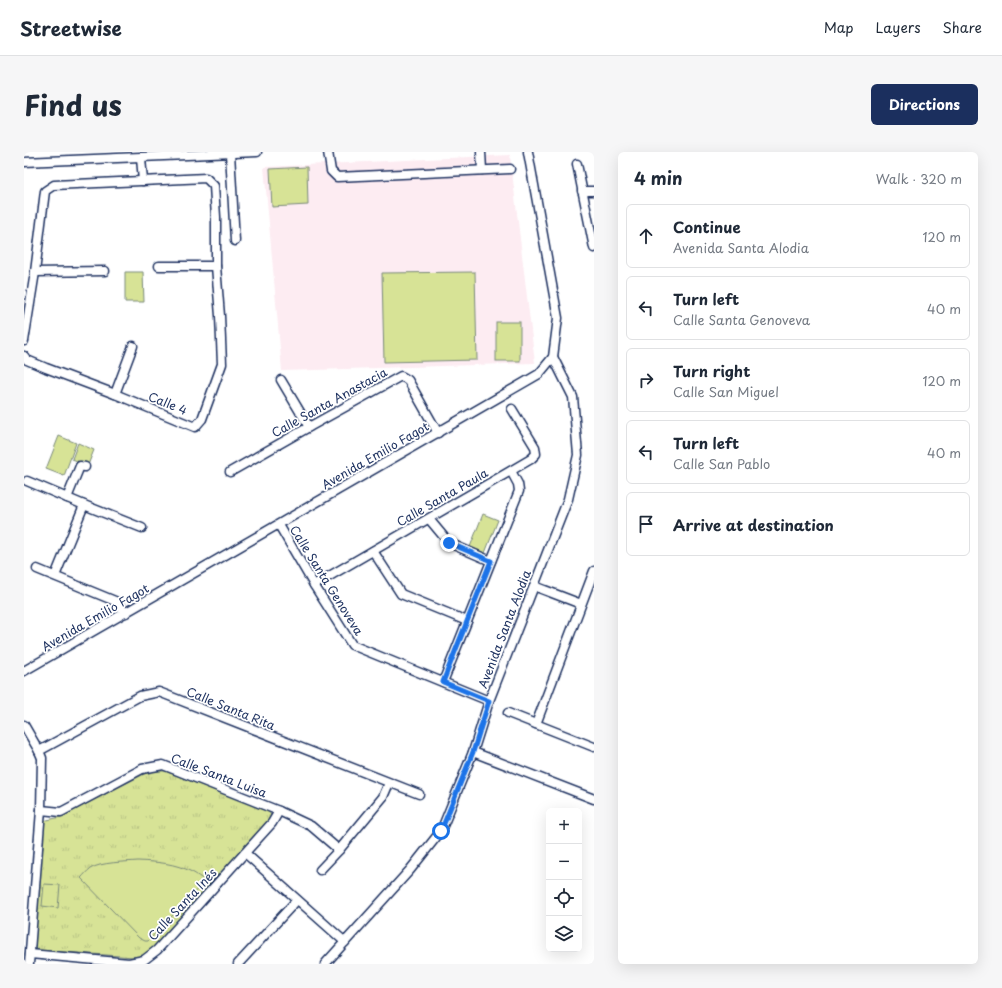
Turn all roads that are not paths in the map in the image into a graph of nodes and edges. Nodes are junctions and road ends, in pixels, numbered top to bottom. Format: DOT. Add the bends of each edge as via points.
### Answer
graph roads {
  1 [pos="257,152"];
  2 [pos="328,152"];
  3 [pos="481,152"];
  4 [pos="528,152"];
  5 [pos="230,153"];
  6 [pos="141,158"];
  7 [pos="24,162"];
  8 [pos="577,164"];
  9 [pos="510,169"];
  10 [pos="482,170"];
  11 [pos="143,181"];
  12 [pos="594,191"];
  13 [pos="582,192"];
  14 [pos="235,241"];
  15 [pos="594,248"];
  16 [pos="159,266"];
  17 [pos="216,266"];
  18 [pos="104,271"];
  19 [pos="34,272"];
  20 [pos="24,341"];
  21 [pos="133,346"];
  22 [pos="24,356"];
  23 [pos="553,357"];
  24 [pos="281,380"];
  25 [pos="115,394"];
  26 [pos="512,409"];
  27 [pos="309,427"];
  28 [pos="438,432"];
  29 [pos="85,467"];
  30 [pos="511,471"];
  31 [pos="230,472"];
  32 [pos="27,481"];
  33 [pos="67,498"];
  34 [pos="84,505"];
  35 [pos="429,518"];
  36 [pos="280,525"];
  37 [pos="142,528"];
  38 [pos="373,551"];
  39 [pos="491,561"];
  40 [pos="37,569"];
  41 [pos="594,571"];
  42 [pos="55,576"];
  43 [pos="314,585"];
  44 [pos="534,586"];
  45 [pos="581,604"];
  46 [pos="126,613"];
  47 [pos="467,622"];
  48 [pos="24,672"];
  49 [pos="443,682"];
  50 [pos="489,701"];
  51 [pos="508,713"];
  52 [pos="536,724"];
  53 [pos="24,725"];
  54 [pos="594,747"];
  55 [pos="39,751"];
  56 [pos="473,752"];
  57 [pos="389,783"];
  58 [pos="419,794"];
  59 [pos="594,799"];
  60 [pos="41,810"];
  61 [pos="279,811"];
  62 [pos="339,850"];
  63 [pos="245,853"];
  64 [pos="320,870"];
  65 [pos="297,900"];
  66 [pos="345,942"];
  67 [pos="30,954"];
  68 [pos="29,964"];
  69 [pos="238,964"];
  70 [pos="325,964"];
  1 -- 5 [label="street"];
  2 -- 10 [label="street" via="330,171 336,177"];
  3 -- 10 [label="street"];
  4 -- 23 [label="street" via="558,318"];
  5 -- 6 [label="street"];
  5 -- 14 [label="street"];
  6 -- 7 [label="street"];
  6 -- 11 [label="street"];
  8 -- 13 [label="street"];
  9 -- 10 [label="street"];
  11 -- 17 [label="street" via="206,178 214,186"];
  11 -- 19 [label="street" via="54,185 45,191"];
  12 -- 13 [label="street"];
  13 -- 15 [label="street"];
  16 -- 17 [label="street"];
  17 -- 25 [label="street, Calle 4" via="222,364 202,419 195,427"];
  18 -- 19 [label="street"];
  19 -- 20 [label="street"];
  21 -- 25 [label="street"];
  22 -- 25 [label="street, Calle 4" via="27,360 46,368"];
  23 -- 28 [label="street, Avenida Emilio Fagot" via="539,374"];
  23 -- 44 [label="street, Avenida Santa Alodia" via="573,397 578,455 568,499"];
  24 -- 27 [label="street"];
  26 -- 30 [label="street, Calle Santa Paula" via="535,447 536,454 531,460"];
  27 -- 28 [label="street, Calle Santa Anastacia" via="401,376 408,380"];
  27 -- 31 [label="street, Calle Santa Anastacia"];
  28 -- 36 [label="street, Avenida Emilio Fagot"];
  29 -- 33 [label="street" via="80,466"];
  30 -- 35 [label="street, Calle Santa Paula"];
  30 -- 39 [label="street" via="519,491"];
  32 -- 33 [label="street"];
  33 -- 34 [label="street"];
  34 -- 37 [label="street"];
  34 -- 42 [label="street"];
  35 -- 38 [label="street, Calle Santa Paula"];
  35 -- 39 [label="street" via="449,543"];
  36 -- 43 [label="street, Calle Santa Genoveva"];
  36 -- 46 [label="street, Avenida Emilio Fagot"];
  38 -- 43 [label="street, Calle Santa Paula"];
  38 -- 47 [label="street" via="401,594"];
  39 -- 47 [label="street"];
  40 -- 42 [label="street"];
  41 -- 45 [label="street"];
  42 -- 46 [label="street" via="115,601"];
  43 -- 49 [label="street, Calle Santa Genoveva" via="352,645"];
  44 -- 45 [label="street"];
  44 -- 50 [label="street, Avenida Santa Alodia"];
  45 -- 52 [label="street"];
  46 -- 48 [label="street, Avenida Emilio Fagot"];
  47 -- 49 [label="street"];
  49 -- 50 [label="street, Calle Santa Genoveva"];
  50 -- 56 [label="street, Avenida Santa Alodia"];
  51 -- 52 [label="street"];
  52 -- 54 [label="street"];
  53 -- 55 [label="street"];
  55 -- 57 [label="street, Calle Santa Rita" via="140,696 160,692"];
  55 -- 60 [label="street" via="42,758"];
  56 -- 59 [label="street"];
  56 -- 66 [label="street, Avenida Santa Alodia" via="441,831 410,870"];
  57 -- 58 [label="street, Calle Santa Rita"];
  57 -- 62 [label="street" via="383,797"];
  60 -- 61 [label="street, Calle Santa Luisa" via="61,812 142,769 163,765"];
  60 -- 67 [label="street"];
  61 -- 62 [label="street, Calle Santa Luisa" via="311,826"];
  61 -- 63 [label="street, Calle Santa Inés" via="272,823"];
  62 -- 64 [label="street"];
  63 -- 65 [label="street"];
  63 -- 67 [label="street, Calle Santa Inés" via="157,950 144,960 129,963"];
  65 -- 66 [label="street"];
  65 -- 69 [label="street"];
  66 -- 70 [label="street, Avenida Santa Alodia"];
  67 -- 68 [label="street"];
}
